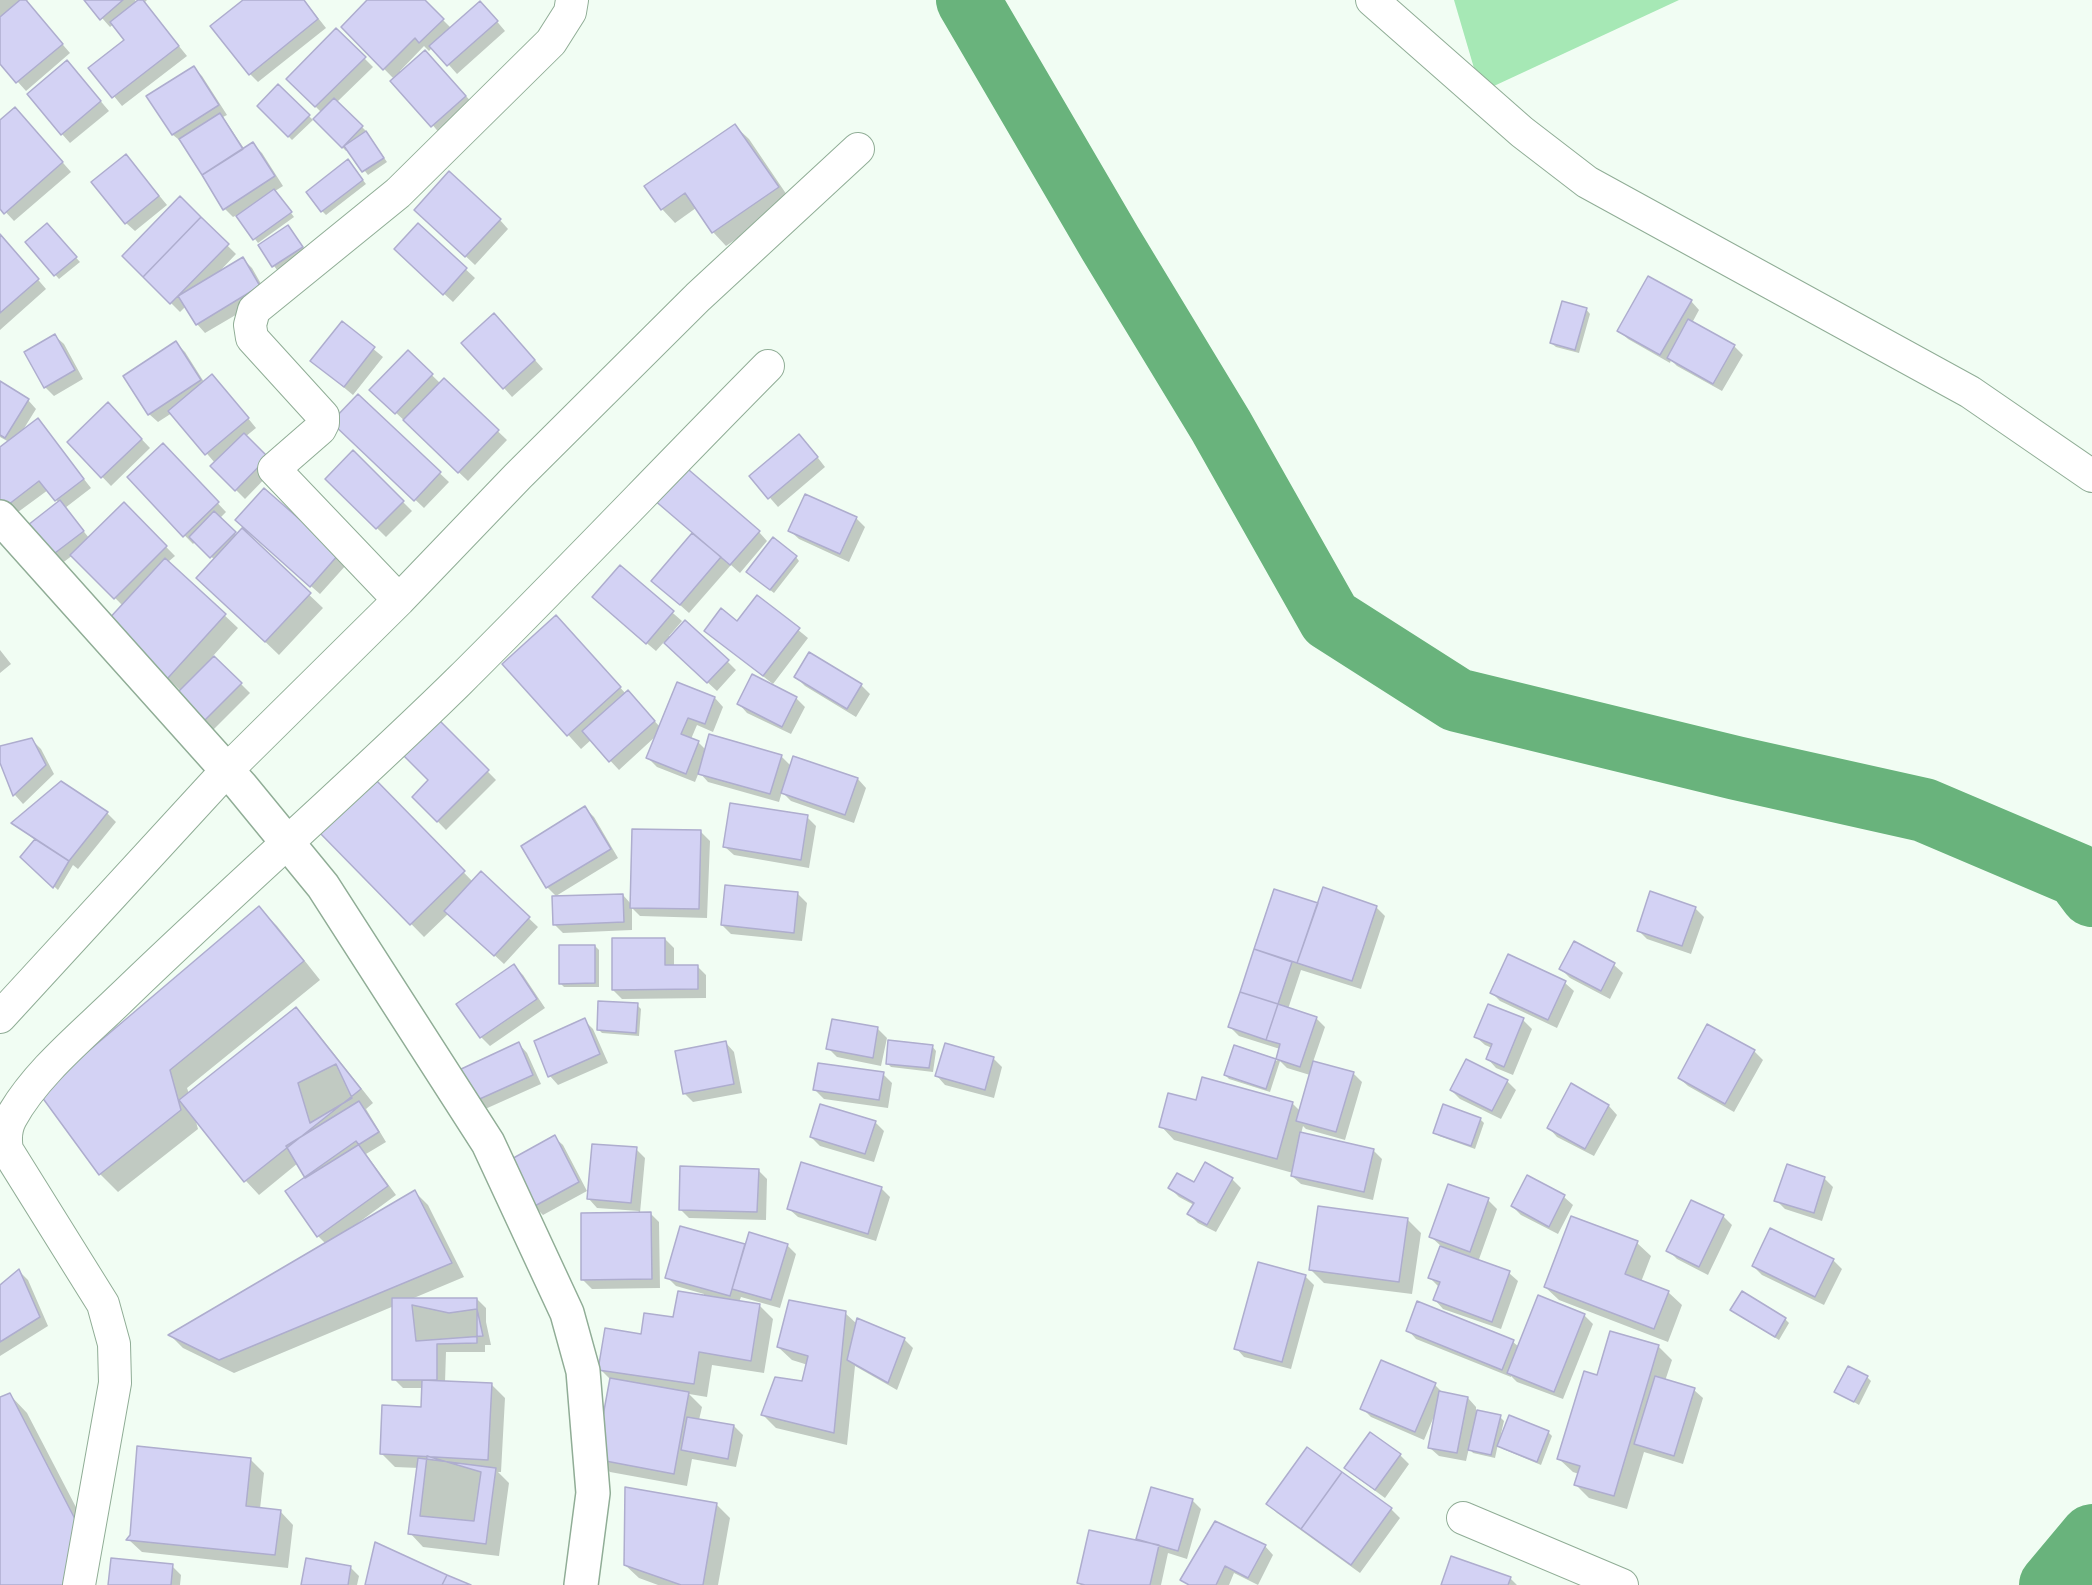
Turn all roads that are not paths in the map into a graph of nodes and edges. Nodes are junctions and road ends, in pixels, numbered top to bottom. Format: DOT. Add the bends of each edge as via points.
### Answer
graph roads {
  1 [pos="572,0"];
  2 [pos="1372,0"];
  3 [pos="858,149"];
  4 [pos="768,366"];
  5 [pos="2092,476"];
  6 [pos="0,517"];
  7 [pos="399,600"];
  8 [pos="234,778"];
  9 [pos="288,843"];
  10 [pos="0,1017"];
  11 [pos="1464,1518"];
  12 [pos="79,1585"];
  13 [pos="581,1585"];
  14 [pos="1622,1585"];
  1 -- 7 [label="street" via="570,12 551,42 398,194 254,310 252,338 323,416 320,429 274,470"];
  2 -- 5 [label="street" via="1522,132 1587,182 1970,392"];
  3 -- 7 [label="street" via="682,314"];
  4 -- 9 [label="street" via="457,682"];
  6 -- 8 [label="street"];
  7 -- 8 [label="street"];
  8 -- 9 [label="street"];
  8 -- 10 [label="street"];
  9 -- 12 [label="street" via="58,1060 10,1119 5,1135 7,1150 103,1304 114,1344 115,1383"];
  9 -- 13 [label="street" via="323,886 488,1143 567,1313 583,1371 593,1493"];
  11 -- 14 [label="street"];
}
